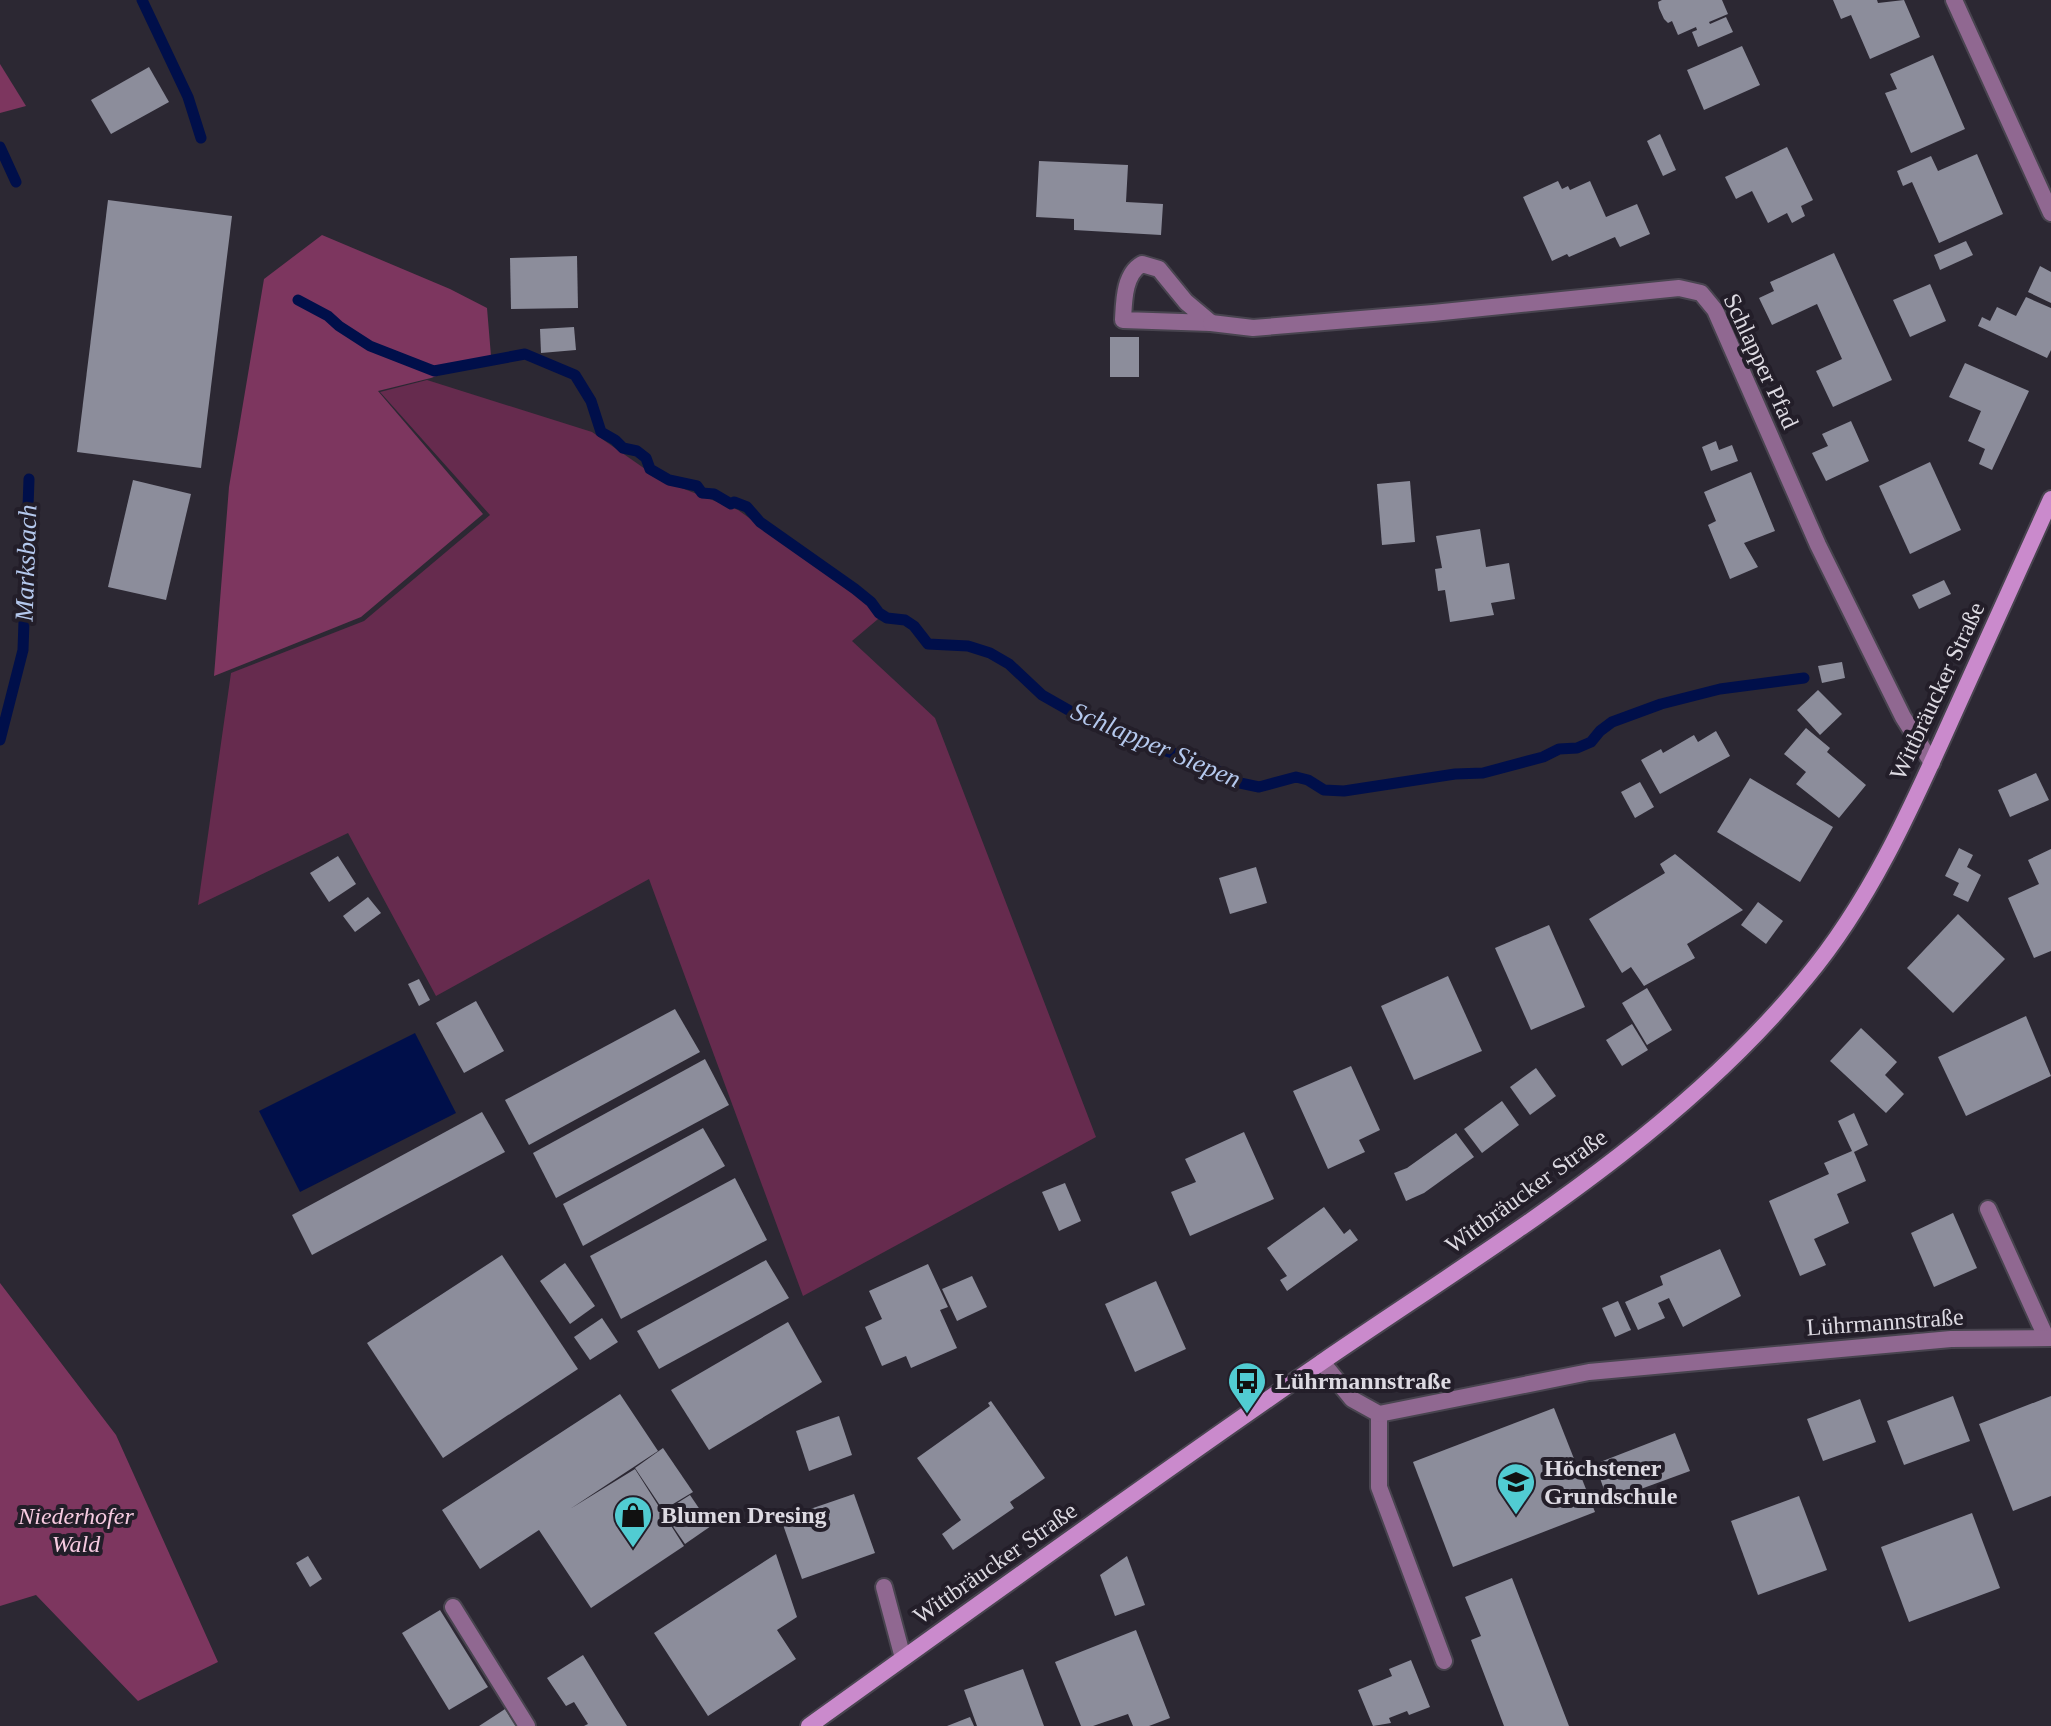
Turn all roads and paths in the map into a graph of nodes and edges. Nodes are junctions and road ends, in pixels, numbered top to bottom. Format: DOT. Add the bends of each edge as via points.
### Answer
graph roads {
  1 [pos="1954,0"];
  2 [pos="2051,213"];
  3 [pos="1211,323"];
  4 [pos="2051,499"];
  5 [pos="1932,763"];
  6 [pos="1988,1209"];
  7 [pos="2048,1338"];
  8 [pos="1322,1362"];
  9 [pos="1379,1414"];
  10 [pos="884,1587"];
  11 [pos="453,1607"];
  12 [pos="903,1658"];
  13 [pos="1444,1661"];
  14 [pos="527,1726"];
  15 [pos="809,1726"];
  1 -- 2 [label="street"];
  3 -- 3 [label="street" via="1123,320 1124,296 1136,267 1159,269"];
  3 -- 5 [label="street, Schlapper Pfad" via="1253,328 1679,288 1701,293 1715,310 1818,545 1903,717"];
  4 -- 5 [label="main road, Wittbräucker Straße"];
  5 -- 8 [label="main road, Wittbräucker Straße" via="1833,943 1729,1060 1556,1205"];
  6 -- 7 [label="street, Lührmannstraße"];
  7 -- 9 [label="street, Lührmannstraße" via="1951,1339 1589,1372"];
  8 -- 9 [label="street" via="1352,1399"];
  8 -- 12 [label="main road, Wittbräucker Straße"];
  9 -- 13 [label="street" via="1379,1487"];
  10 -- 12 [label="street"];
  11 -- 14 [label="street"];
  12 -- 15 [label="main road, Wittbräucker Straße"];
}
